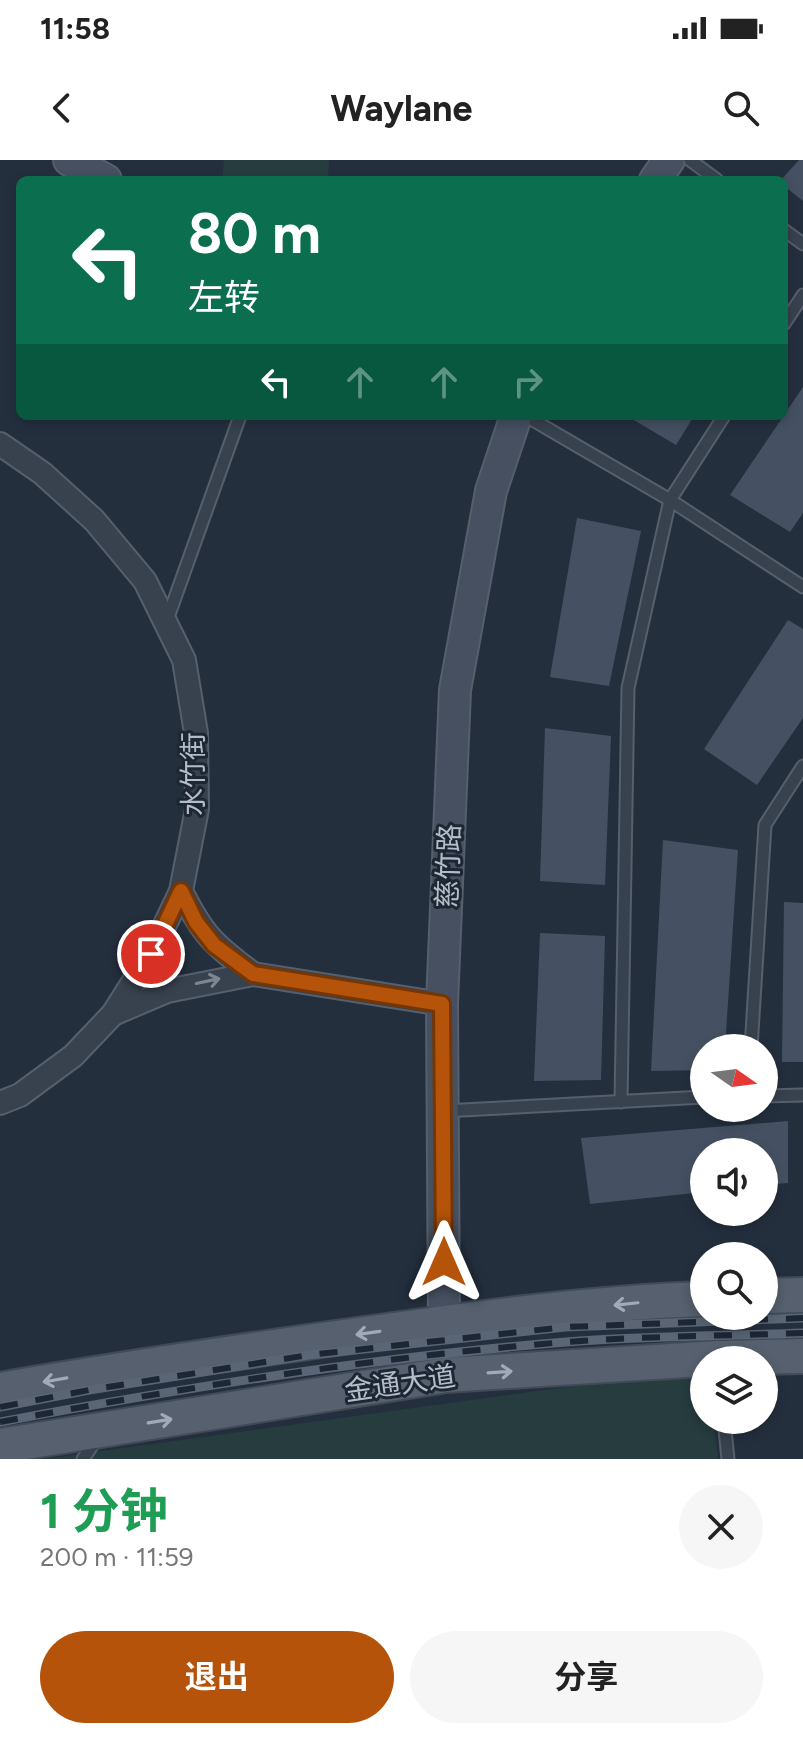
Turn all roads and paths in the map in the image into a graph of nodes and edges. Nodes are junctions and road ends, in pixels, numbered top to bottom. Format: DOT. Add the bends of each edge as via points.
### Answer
graph roads {
  1 [pos="69,160"];
  2 [pos="690,160"];
  3 [pos="99,176"];
  4 [pos="712,176"];
  5 [pos="803,295"];
  6 [pos="788,318"];
  7 [pos="239,420"];
  8 [pos="515,420"];
  9 [pos="533,420"];
  10 [pos="721,420"];
  11 [pos="0,444"];
  12 [pos="670,500"];
  13 [pos="803,587"];
  14 [pos="166,623"];
  15 [pos="803,766"];
  16 [pos="181,891"];
  17 [pos="253,974"];
  18 [pos="442,1004"];
  19 [pos="113,1014"];
  20 [pos="752,1034"];
  21 [pos="803,1095"];
  22 [pos="778,1096"];
  23 [pos="690,1098"];
  24 [pos="621,1102"];
  25 [pos="0,1103"];
  26 [pos="443,1111"];
  27 [pos="803,1295"];
  28 [pos="778,1296"];
  29 [pos="690,1299"];
  30 [pos="444,1322"];
  31 [pos="803,1356"];
  32 [pos="778,1357"];
  33 [pos="690,1361"];
  34 [pos="0,1390"];
  35 [pos="103,1430"];
  36 [pos="725,1434"];
  37 [pos="0,1446"];
  38 [pos="83,1459"];
  39 [pos="728,1459"];
  1 -- 3 [label="street"];
  2 -- 4 [label="lane"];
  5 -- 6 [label="lane"];
  7 -- 14 [label="lane"];
  8 -- 18 [label="street, 慈竹路" via="491,491 455,690"];
  9 -- 12 [label="lane"];
  10 -- 12 [label="lane"];
  11 -- 14 [label="street, 水竹街" via="94,520 145,581"];
  12 -- 13 [label="lane"];
  12 -- 24 [label="lane" via="628,688"];
  14 -- 16 [label="street, 水竹街" via="184,660 196,733 197,809"];
  15 -- 20 [label="lane" via="765,825"];
  16 -- 17 [label="street" via="214,945"];
  16 -- 19 [label="street, 水竹街" via="151,954"];
  17 -- 18 [label="street"];
  19 -- 17 [label="street, one-way" via="167,991"];
  18 -- 26 [label="street, 慈竹路"];
  19 -- 25 [label="street, 水竹街" via="73,1056 20,1095"];
  21 -- 22 [label="lane"];
  23 -- 24 [label="lane"];
  24 -- 26 [label="lane"];
  26 -- 30 [label="street, 慈竹路"];
  27 -- 28 [label="main road"];
  29 -- 30 [label="main road, 金通大道, one-way"];
  30 -- 34 [label="main road, 金通大道, one-way"];
  31 -- 32 [label="main road, 金通大道"];
  35 -- 33 [label="main road, 金通大道, one-way" via="446,1375"];
  35 -- 37 [label="main road, 金通大道"];
  35 -- 38 [label="lane"];
  36 -- 39 [label="lane"];
}
